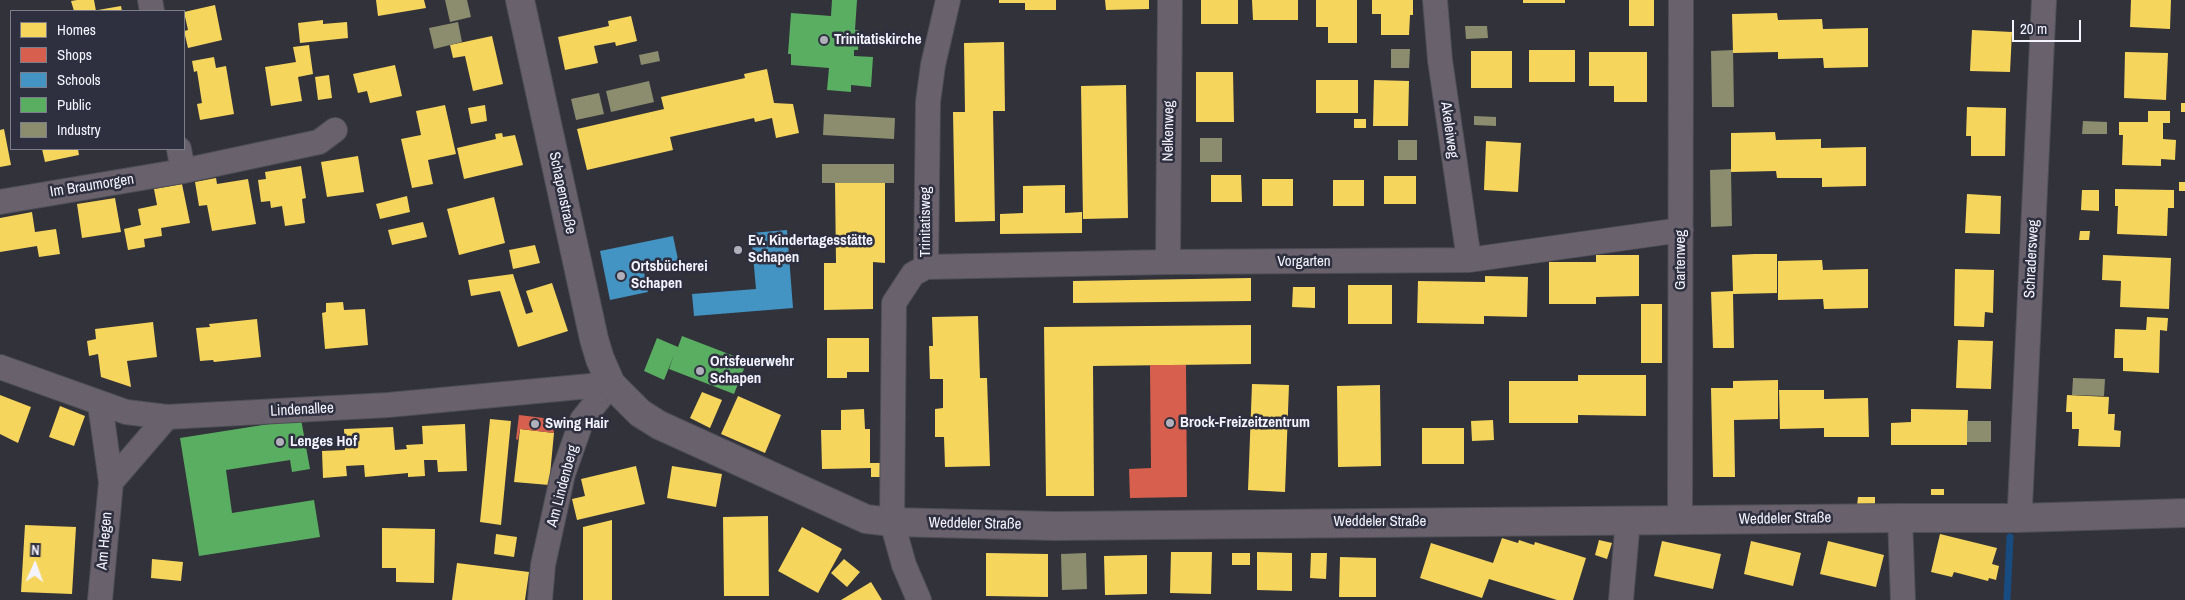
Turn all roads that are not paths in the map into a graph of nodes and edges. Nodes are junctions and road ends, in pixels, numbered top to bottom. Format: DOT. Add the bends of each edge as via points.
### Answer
graph roads {
  1 [pos="520,0"];
  2 [pos="948,0"];
  3 [pos="1170,0"];
  4 [pos="1435,0"];
  5 [pos="1681,0"];
  6 [pos="2044,0"];
  7 [pos="335,130"];
  8 [pos="181,160"];
  9 [pos="0,202"];
  10 [pos="1681,230"];
  11 [pos="1469,260"];
  12 [pos="1168,262"];
  13 [pos="926,267"];
  14 [pos="0,367"];
  15 [pos="611,384"];
  16 [pos="100,404"];
  17 [pos="167,417"];
  18 [pos="111,482"];
  19 [pos="2185,513"];
  20 [pos="1900,518"];
  21 [pos="2018,518"];
  22 [pos="1628,520"];
  23 [pos="1680,521"];
  24 [pos="892,522"];
  25 [pos="100,600"];
  26 [pos="540,600"];
  27 [pos="919,600"];
  28 [pos="1621,600"];
  29 [pos="1903,600"];
  1 -- 15 [label="street, Schapenstraße" via="594,339"];
  2 -- 13 [label="street, Trinitatisweg" via="928,102"];
  3 -- 12 [label="street, Nelkenweg"];
  4 -- 11 [label="street, Akeleiweg" via="1446,105"];
  5 -- 10 [label="street, Gartenweg"];
  6 -- 21 [label="street, Schradersweg"];
  7 -- 8 [label="street, Im Braumorgen" via="319,142"];
  8 -- 9 [label="street, Im Braumorgen"];
  10 -- 11 [label="street, Vorgarten"];
  10 -- 23 [label="street, Gartenweg"];
  11 -- 12 [label="street, Vorgarten"];
  12 -- 13 [label="street, Vorgarten"];
  13 -- 24 [label="street, Trinitatisweg" via="913,274 894,303"];
  14 -- 16 [label="street, Lindenallee"];
  15 -- 17 [label="street, Lindenallee" via="388,405"];
  15 -- 24 [label="street, Weddeler Straße" via="630,404 660,425 866,519"];
  15 -- 26 [label="street, Am Lindenberg" via="582,420 563,474 543,565"];
  16 -- 17 [label="street, Lindenallee" via="126,412"];
  16 -- 18 [label="street, Am Hegen"];
  17 -- 18 [label="street"];
  18 -- 25 [label="street, Am Hegen"];
  19 -- 21 [label="street, Weddeler Straße"];
  20 -- 21 [label="street, Weddeler Straße"];
  20 -- 23 [label="street, Weddeler Straße"];
  20 -- 29 [label="street"];
  22 -- 23 [label="street, Weddeler Straße"];
  22 -- 24 [label="street, Weddeler Straße" via="1055,526"];
  22 -- 28 [label="street"];
  24 -- 27 [label="street, Trinitatisweg" via="904,565"];
}
